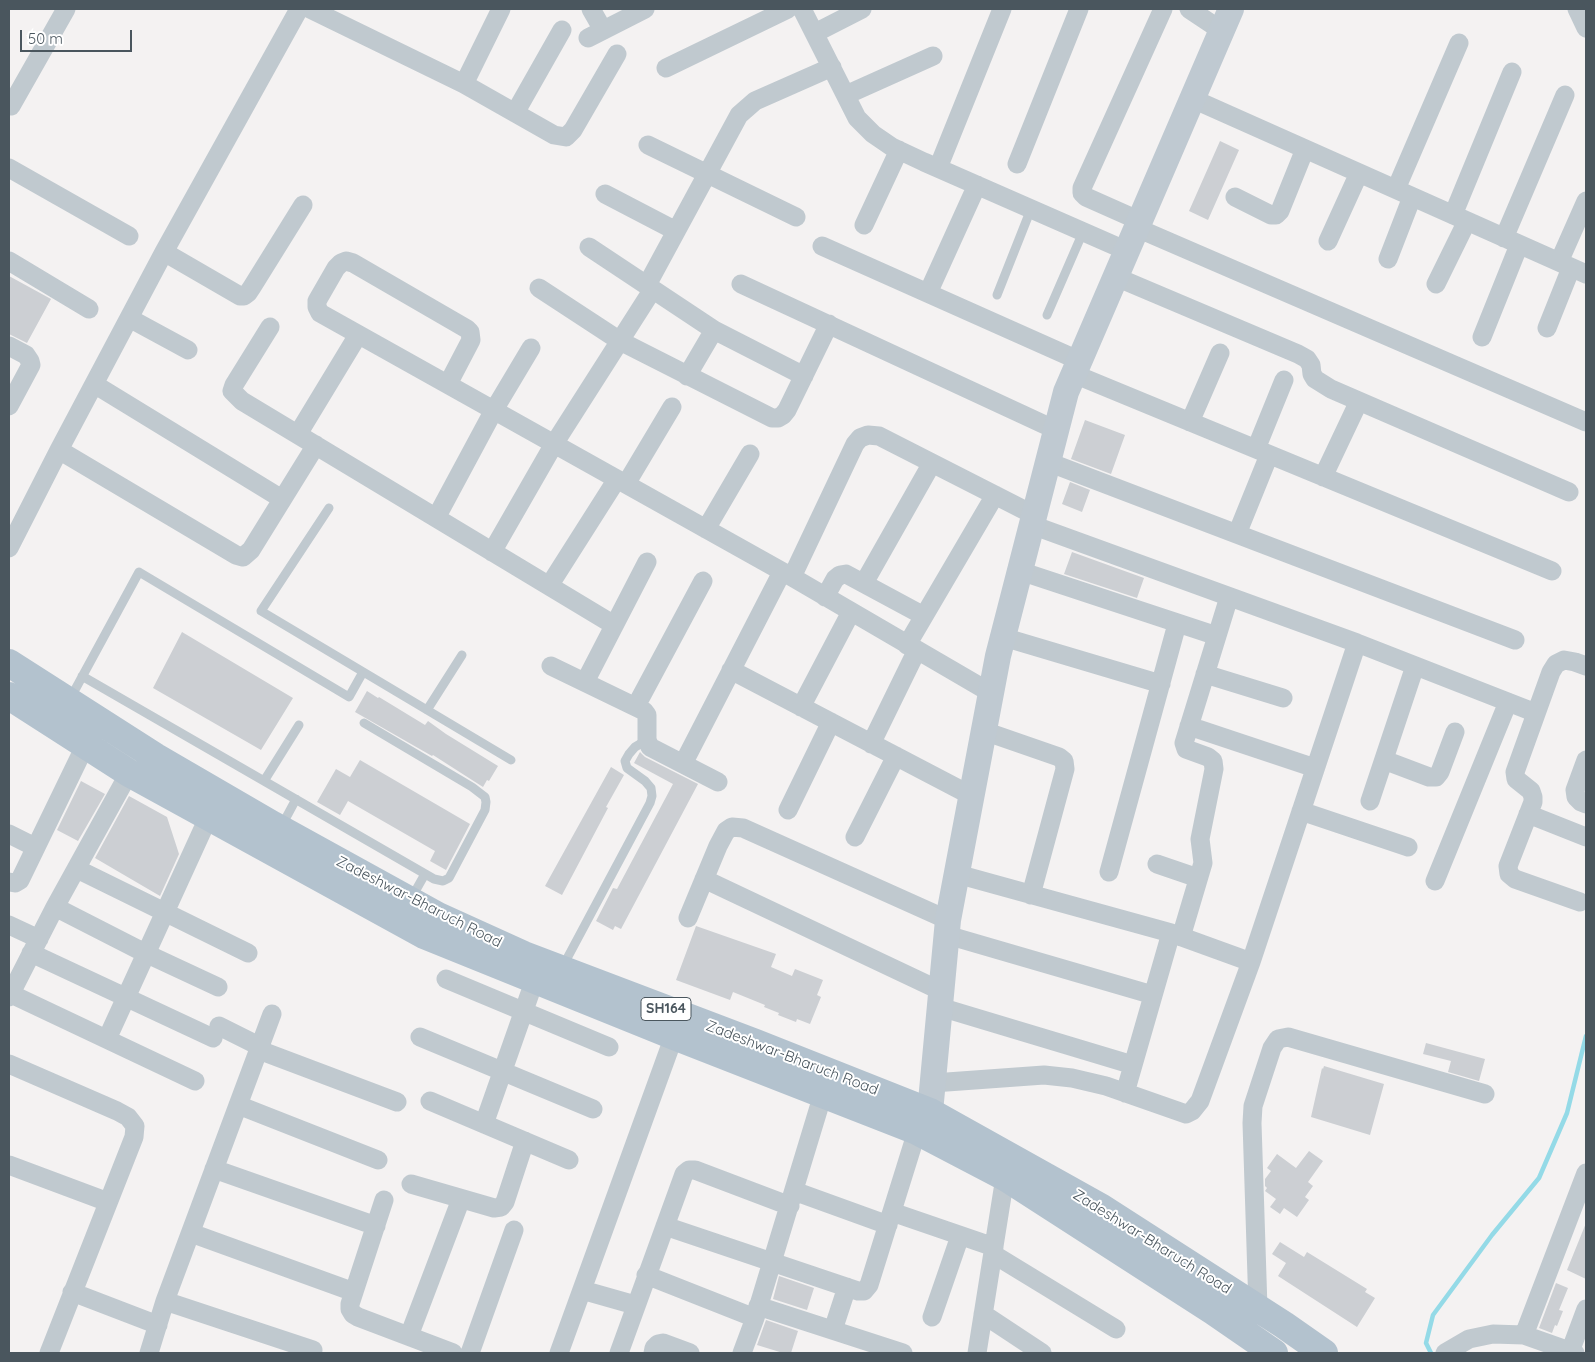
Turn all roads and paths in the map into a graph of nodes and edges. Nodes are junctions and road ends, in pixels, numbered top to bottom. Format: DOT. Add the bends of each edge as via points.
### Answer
graph roads {
  1 [pos="66,9"];
  2 [pos="299,9"];
  3 [pos="310,9"];
  4 [pos="501,9"];
  5 [pos="591,9"];
  6 [pos="645,9"];
  7 [pos="788,9"];
  8 [pos="802,9"];
  9 [pos="862,9"];
  10 [pos="1002,9"];
  11 [pos="1079,9"];
  12 [pos="1163,9"];
  13 [pos="1189,9"];
  14 [pos="1577,9"];
  15 [pos="1226,20"];
  16 [pos="1586,28"];
  17 [pos="562,30"];
  18 [pos="815,33"];
  19 [pos="1459,43"];
  20 [pos="618,54"];
  21 [pos="933,56"];
  22 [pos="832,67"];
  23 [pos="666,68"];
  24 [pos="1512,72"];
  25 [pos="464,84"];
  26 [pos="846,95"];
  27 [pos="1565,95"];
  28 [pos="1193,99"];
  29 [pos="11,106"];
  30 [pos="515,113"];
  31 [pos="648,145"];
  32 [pos="1305,149"];
  33 [pos="899,150"];
  34 [pos="1017,164"];
  35 [pos="9,168"];
  36 [pos="938,168"];
  37 [pos="1359,173"];
  38 [pos="707,174"];
  39 [pos="977,185"];
  40 [pos="1404,193"];
  41 [pos="605,194"];
  42 [pos="1235,197"];
  43 [pos="1586,201"];
  44 [pos="303,205"];
  45 [pos="1031,209"];
  46 [pos="796,216"];
  47 [pos="1460,218"];
  48 [pos="864,225"];
  49 [pos="676,231"];
  50 [pos="1083,232"];
  51 [pos="1135,234"];
  52 [pos="128,236"];
  53 [pos="1328,241"];
  54 [pos="1512,241"];
  55 [pos="822,246"];
  56 [pos="590,247"];
  57 [pos="164,252"];
  58 [pos="1388,259"];
  59 [pos="9,261"];
  60 [pos="1572,268"];
  61 [pos="1116,277"];
  62 [pos="741,284"];
  63 [pos="1436,284"];
  64 [pos="650,287"];
  65 [pos="539,288"];
  66 [pos="928,293"];
  67 [pos="997,294"];
  68 [pos="89,309"];
  69 [pos="1047,314"];
  70 [pos="129,318"];
  71 [pos="829,324"];
  72 [pos="270,327"];
  73 [pos="1547,328"];
  74 [pos="714,330"];
  75 [pos="358,335"];
  76 [pos="1482,337"];
  77 [pos="620,341"];
  78 [pos="9,346"];
  79 [pos="531,348"];
  80 [pos="188,350"];
  81 [pos="1220,353"];
  82 [pos="1077,367"];
  83 [pos="687,376"];
  84 [pos="804,376"];
  85 [pos="1284,380"];
  86 [pos="94,384"];
  87 [pos="448,384"];
  88 [pos="1359,401"];
  89 [pos="9,406"];
  90 [pos="672,407"];
  91 [pos="494,410"];
  92 [pos="1585,417"];
  93 [pos="1190,422"];
  94 [pos="1056,430"];
  95 [pos="298,434"];
  96 [pos="554,444"];
  97 [pos="316,445"];
  98 [pos="58,450"];
  99 [pos="1263,452"];
  100 [pos="750,454"];
  101 [pos="1048,462"];
  102 [pos="932,463"];
  103 [pos="1322,477"];
  104 [pos="622,482"];
  105 [pos="1569,492"];
  106 [pos="995,495"];
  107 [pos="282,499"];
  108 [pos="329,508"];
  109 [pos="436,518"];
  110 [pos="1033,520"];
  111 [pos="706,529"];
  112 [pos="1237,534"];
  113 [pos="9,548"];
  114 [pos="492,552"];
  115 [pos="647,562"];
  116 [pos="1020,571"];
  117 [pos="1552,571"];
  118 [pos="787,575"];
  119 [pos="703,581"];
  120 [pos="864,583"];
  121 [pos="549,586"];
  122 [pos="825,597"];
  123 [pos="1229,597"];
  124 [pos="852,612"];
  125 [pos="924,616"];
  126 [pos="1177,624"];
  127 [pos="614,625"];
  128 [pos="1217,636"];
  129 [pos="1003,637"];
  130 [pos="1515,640"];
  131 [pos="1357,643"];
  132 [pos="912,647"];
  133 [pos="462,655"];
  134 [pos="9,662"];
  135 [pos="551,666"];
  136 [pos="1415,666"];
  137 [pos="1586,666"];
  138 [pos="731,670"];
  139 [pos="363,672"];
  140 [pos="1205,674"];
  141 [pos="82,676"];
  142 [pos="585,682"];
  143 [pos="1161,684"];
  144 [pos="991,693"];
  145 [pos="9,696"];
  146 [pos="1283,698"];
  147 [pos="69,702"];
  148 [pos="1508,702"];
  149 [pos="636,706"];
  150 [pos="801,707"];
  151 [pos="427,710"];
  152 [pos="1536,713"];
  153 [pos="831,722"];
  154 [pos="364,723"];
  155 [pos="299,725"];
  156 [pos="1189,726"];
  157 [pos="984,731"];
  158 [pos="1455,732"];
  159 [pos="647,740"];
  160 [pos="872,744"];
  161 [pos="85,746"];
  162 [pos="896,756"];
  163 [pos="511,760"];
  164 [pos="1384,760"];
  165 [pos="1586,760"];
  166 [pos="683,764"];
  167 [pos="1315,768"];
  168 [pos="129,773"];
  169 [pos="264,780"];
  170 [pos="718,782"];
  171 [pos="972,796"];
  172 [pos="296,799"];
  173 [pos="1370,801"];
  174 [pos="1586,804"];
  175 [pos="788,810"];
  176 [pos="1301,810"];
  177 [pos="1528,814"];
  178 [pos="208,818"];
  179 [pos="280,829"];
  180 [pos="9,834"];
  181 [pos="855,837"];
  182 [pos="1586,837"];
  183 [pos="35,847"];
  184 [pos="1408,847"];
  185 [pos="1157,864"];
  186 [pos="77,869"];
  187 [pos="1109,872"];
  188 [pos="425,874"];
  189 [pos="957,874"];
  190 [pos="704,878"];
  191 [pos="1198,878"];
  192 [pos="1435,881"];
  193 [pos="9,882"];
  194 [pos="1031,895"];
  195 [pos="410,900"];
  196 [pos="1580,902"];
  197 [pos="55,907"];
  198 [pos="164,912"];
  199 [pos="688,918"];
  200 [pos="9,925"];
  201 [pos="947,927"];
  202 [pos="1176,935"];
  203 [pos="35,946"];
  204 [pos="145,953"];
  205 [pos="248,953"];
  206 [pos="1251,962"];
  207 [pos="561,969"];
  208 [pos="446,979"];
  209 [pos="535,980"];
  210 [pos="218,987"];
  211 [pos="1153,995"];
  212 [pos="10,996"];
  213 [pos="125,997"];
  214 [pos="940,999"];
  215 [pos="523,1011"];
  216 [pos="272,1014"];
  217 [pos="674,1036"];
  218 [pos="420,1037"];
  219 [pos="106,1039"];
  220 [pos="609,1047"];
  221 [pos="259,1050"];
  222 [pos="9,1064"];
  223 [pos="1133,1065"];
  224 [pos="502,1070"];
  225 [pos="195,1081"];
  226 [pos="932,1084"];
  227 [pos="1125,1093"];
  228 [pos="823,1094"];
  229 [pos="1485,1094"];
  230 [pos="430,1101"];
  231 [pos="397,1102"];
  232 [pos="238,1105"];
  233 [pos="593,1109"];
  234 [pos="484,1124"];
  235 [pos="924,1126"];
  236 [pos="524,1141"];
  237 [pos="378,1160"];
  238 [pos="570,1160"];
  239 [pos="9,1165"];
  240 [pos="214,1169"];
  241 [pos="1586,1172"];
  242 [pos="1005,1176"];
  243 [pos="411,1184"];
  244 [pos="792,1198"];
  245 [pos="461,1199"];
  246 [pos="384,1200"];
  247 [pos="108,1202"];
  248 [pos="890,1219"];
  249 [pos="376,1226"];
  250 [pos="665,1226"];
  251 [pos="514,1230"];
  252 [pos="191,1233"];
  253 [pos="960,1236"];
  254 [pos="993,1251"];
  255 [pos="772,1261"];
  256 [pos="646,1275"];
  257 [pos="847,1287"];
  258 [pos="582,1290"];
  259 [pos="72,1292"];
  260 [pos="354,1292"];
  261 [pos="166,1301"];
  262 [pos="635,1305"];
  263 [pos="1258,1308"];
  264 [pos="1586,1309"];
  265 [pos="756,1312"];
  266 [pos="983,1314"];
  267 [pos="932,1317"];
  268 [pos="158,1325"];
  269 [pos="1116,1329"];
  270 [pos="832,1330"];
  271 [pos="1524,1335"];
  272 [pos="409,1336"];
  273 [pos="312,1350"];
  274 [pos="446,1352"];
  275 [pos="1572,1352"];
  276 [pos="49,1353"];
  277 [pos="149,1353"];
  278 [pos="470,1353"];
  279 [pos="559,1353"];
  280 [pos="619,1353"];
  281 [pos="653,1353"];
  282 [pos="690,1353"];
  283 [pos="742,1353"];
  284 [pos="903,1353"];
  285 [pos="976,1353"];
  286 [pos="1042,1353"];
  287 [pos="1274,1353"];
  288 [pos="1324,1353"];
  289 [pos="1445,1353"];
  1 -- 29 [label="street"];
  2 -- 57 [label="street"];
  3 -- 25 [label="street"];
  4 -- 25 [label="street"];
  5 -- 6 [label="street" via="596,34"];
  7 -- 23 [label="street"];
  8 -- 18 [label="street"];
  9 -- 18 [label="street"];
  10 -- 36 [label="street"];
  11 -- 34 [label="street"];
  12 -- 51 [label="street" via="1082,188 1086,197"];
  13 -- 15 [label="street"];
  14 -- 16 [label="street"];
  15 -- 28 [label="main road"];
  17 -- 30 [label="street"];
  18 -- 22 [label="street"];
  19 -- 40 [label="street"];
  20 -- 30 [label="street" via="566,137 554,135"];
  21 -- 26 [label="street"];
  22 -- 26 [label="street"];
  22 -- 38 [label="street" via="747,107 739,115"];
  24 -- 47 [label="street"];
  25 -- 30 [label="street"];
  26 -- 33 [label="street" via="858,118 873,134"];
  27 -- 54 [label="street"];
  28 -- 32 [label="street"];
  28 -- 51 [label="main road"];
  31 -- 38 [label="street"];
  32 -- 37 [label="street"];
  32 -- 42 [label="street" via="1276,215"];
  33 -- 36 [label="street"];
  33 -- 48 [label="street"];
  35 -- 52 [label="street"];
  36 -- 39 [label="street"];
  37 -- 40 [label="street"];
  37 -- 53 [label="street"];
  38 -- 46 [label="street"];
  38 -- 49 [label="street"];
  39 -- 45 [label="street"];
  39 -- 66 [label="street"];
  40 -- 47 [label="street"];
  40 -- 58 [label="street"];
  41 -- 49 [label="street"];
  43 -- 60 [label="street"];
  44 -- 57 [label="street" via="244,296"];
  45 -- 50 [label="street"];
  45 -- 67 [label="lane"];
  47 -- 54 [label="street"];
  47 -- 63 [label="street"];
  49 -- 64 [label="street"];
  50 -- 51 [label="street"];
  50 -- 69 [label="lane"];
  51 -- 61 [label="main road"];
  51 -- 92 [label="street"];
  54 -- 60 [label="street"];
  54 -- 76 [label="street"];
  55 -- 66 [label="street"];
  56 -- 64 [label="street"];
  57 -- 70 [label="street"];
  59 -- 68 [label="street"];
  60 -- 73 [label="street"];
  61 -- 82 [label="main road"];
  61 -- 88 [label="street" via="1298,354 1311,365 1315,380"];
  62 -- 71 [label="street"];
  64 -- 74 [label="street"];
  64 -- 77 [label="street"];
  65 -- 77 [label="street"];
  66 -- 82 [label="street"];
  70 -- 80 [label="street"];
  70 -- 86 [label="street"];
  71 -- 84 [label="street"];
  71 -- 94 [label="street"];
  72 -- 95 [label="street" via="232,390 242,401"];
  74 -- 83 [label="street"];
  74 -- 84 [label="street"];
  75 -- 87 [label="street"];
  75 -- 87 [label="street" via="320,313 317,308 336,268 346,261 470,332 471,340"];
  75 -- 95 [label="street"];
  77 -- 83 [label="street"];
  77 -- 96 [label="street"];
  78 -- 89 [label="street" via="26,355 31,366"];
  79 -- 91 [label="street"];
  81 -- 93 [label="street"];
  82 -- 93 [label="street"];
  82 -- 94 [label="main road" via="1066,392"];
  83 -- 84 [label="street" via="772,418 778,418 787,410"];
  85 -- 99 [label="street"];
  86 -- 98 [label="street"];
  86 -- 107 [label="street"];
  87 -- 91 [label="street"];
  88 -- 103 [label="street"];
  88 -- 105 [label="street"];
  90 -- 104 [label="street"];
  91 -- 96 [label="street"];
  91 -- 109 [label="street"];
  93 -- 99 [label="street"];
  94 -- 101 [label="main road"];
  95 -- 97 [label="street"];
  96 -- 104 [label="street"];
  96 -- 114 [label="street"];
  97 -- 107 [label="street"];
  97 -- 109 [label="street"];
  98 -- 107 [label="street" via="243,557 251,550"];
  98 -- 113 [label="street"];
  99 -- 103 [label="street"];
  99 -- 112 [label="street"];
  100 -- 111 [label="street"];
  101 -- 110 [label="main road"];
  101 -- 112 [label="street"];
  102 -- 106 [label="street"];
  102 -- 118 [label="street" via="880,436 860,438"];
  102 -- 120 [label="street"];
  103 -- 117 [label="street"];
  104 -- 111 [label="street"];
  104 -- 121 [label="street"];
  106 -- 110 [label="street"];
  106 -- 125 [label="street"];
  108 -- 139 [label="lane" via="261,611"];
  109 -- 114 [label="street"];
  110 -- 116 [label="main road"];
  110 -- 123 [label="street"];
  111 -- 118 [label="street"];
  112 -- 130 [label="street"];
  114 -- 121 [label="street"];
  115 -- 127 [label="street"];
  116 -- 126 [label="street"];
  116 -- 129 [label="main road"];
  118 -- 122 [label="street"];
  118 -- 138 [label="street"];
  119 -- 149 [label="street"];
  120 -- 122 [label="street" via="840,574"];
  120 -- 125 [label="street"];
  121 -- 127 [label="street"];
  122 -- 124 [label="street"];
  123 -- 128 [label="street"];
  123 -- 131 [label="street"];
  124 -- 132 [label="street"];
  124 -- 150 [label="street"];
  125 -- 132 [label="street"];
  126 -- 128 [label="street"];
  126 -- 143 [label="street"];
  127 -- 142 [label="street"];
  128 -- 140 [label="street"];
  129 -- 143 [label="street"];
  129 -- 144 [label="main road"];
  131 -- 136 [label="street"];
  131 -- 167 [label="street"];
  132 -- 144 [label="street"];
  132 -- 160 [label="street"];
  133 -- 151 [label="lane"];
  134 -- 147 [label="main road, Zadeshwar-Bharuch Road / SH164"];
  135 -- 142 [label="street"];
  136 -- 148 [label="street"];
  136 -- 164 [label="street"];
  137 -- 152 [label="street" via="1564,660 1556,664"];
  138 -- 150 [label="street"];
  138 -- 166 [label="street"];
  139 -- 141 [label="lane" via="349,697 139,572"];
  139 -- 151 [label="lane"];
  140 -- 146 [label="street"];
  140 -- 156 [label="street"];
  141 -- 147 [label="lane"];
  141 -- 169 [label="lane"];
  142 -- 149 [label="street"];
  143 -- 187 [label="street"];
  144 -- 157 [label="main road"];
  145 -- 161 [label="main road, Zadeshwar-Bharuch Road / SH164"];
  147 -- 179 [label="main road, Zadeshwar-Bharuch Road / SH164"];
  148 -- 152 [label="street"];
  148 -- 192 [label="street"];
  149 -- 159 [label="street" via="647,715"];
  150 -- 153 [label="street"];
  151 -- 163 [label="lane"];
  152 -- 177 [label="street" via="1516,772 1516,779 1533,796"];
  153 -- 160 [label="street"];
  153 -- 175 [label="street"];
  154 -- 188 [label="lane" via="485,797 485,810 449,878 443,881"];
  155 -- 169 [label="lane"];
  156 -- 167 [label="street"];
  156 -- 191 [label="street" via="1184,742 1186,749 1208,757 1213,761 1214,769 1200,839 1203,864"];
  157 -- 171 [label="main road"];
  157 -- 194 [label="street" via="1064,761 1065,769"];
  158 -- 164 [label="street" via="1436,777"];
  159 -- 166 [label="street" via="650,747"];
  159 -- 207 [label="lane" via="635,747 625,761 627,768 650,788 650,803"];
  160 -- 162 [label="street"];
  161 -- 168 [label="main road, Zadeshwar-Bharuch Road / SH164"];
  161 -- 183 [label="street"];
  162 -- 171 [label="street"];
  162 -- 181 [label="street"];
  164 -- 173 [label="street"];
  165 -- 174 [label="street" via="1575,790 1576,797"];
  166 -- 170 [label="street"];
  167 -- 176 [label="street"];
  168 -- 178 [label="main road, Zadeshwar-Bharuch Road / SH164"];
  168 -- 186 [label="street"];
  169 -- 172 [label="lane"];
  171 -- 189 [label="main road"];
  172 -- 179 [label="lane"];
  172 -- 188 [label="lane"];
  176 -- 184 [label="street"];
  176 -- 206 [label="street"];
  177 -- 182 [label="street"];
  177 -- 196 [label="street" via="1508,866 1509,874"];
  178 -- 198 [label="street"];
  178 -- 209 [label="main road, Zadeshwar-Bharuch Road / SH164" via="424,935"];
  179 -- 195 [label="main road, Zadeshwar-Bharuch Road / SH164"];
  180 -- 183 [label="street"];
  183 -- 193 [label="street" via="20,880"];
  185 -- 191 [label="street"];
  186 -- 197 [label="street"];
  186 -- 198 [label="street"];
  188 -- 195 [label="lane"];
  189 -- 194 [label="street"];
  189 -- 201 [label="main road"];
  190 -- 199 [label="street"];
  190 -- 201 [label="street" via="726,831 732,827 744,828"];
  190 -- 214 [label="street"];
  191 -- 202 [label="street"];
  194 -- 202 [label="street"];
  195 -- 207 [label="main road, Zadeshwar-Bharuch Road / SH164" via="438,916"];
  197 -- 203 [label="street"];
  197 -- 204 [label="street"];
  198 -- 204 [label="street"];
  198 -- 205 [label="street"];
  200 -- 203 [label="street"];
  201 -- 211 [label="street"];
  201 -- 214 [label="main road"];
  202 -- 206 [label="street"];
  202 -- 211 [label="street"];
  203 -- 212 [label="street"];
  203 -- 213 [label="street"];
  204 -- 210 [label="street"];
  204 -- 213 [label="street"];
  206 -- 227 [label="street" via="1200,1101 1192,1112 1186,1114"];
  207 -- 235 [label="main road, Zadeshwar-Bharuch Road / SH164" via="746,1039"];
  208 -- 215 [label="street"];
  209 -- 215 [label="street"];
  209 -- 217 [label="main road, Zadeshwar-Bharuch Road / SH164"];
  211 -- 223 [label="street"];
  212 -- 219 [label="street"];
  213 -- 219 [label="street"];
  213 -- 221 [label="street" via="258,1045"];
  214 -- 223 [label="street"];
  214 -- 226 [label="main road"];
  215 -- 220 [label="street"];
  215 -- 224 [label="street"];
  216 -- 221 [label="street"];
  217 -- 228 [label="main road, Zadeshwar-Bharuch Road / SH164"];
  217 -- 258 [label="street"];
  218 -- 224 [label="street"];
  219 -- 225 [label="street"];
  221 -- 231 [label="street"];
  221 -- 232 [label="street"];
  222 -- 247 [label="street" via="118,1111 135,1126 134,1137"];
  223 -- 227 [label="street"];
  224 -- 233 [label="street"];
  224 -- 234 [label="street"];
  226 -- 227 [label="street" via="1044,1075 1072,1078"];
  226 -- 235 [label="main road"];
  228 -- 235 [label="main road, Zadeshwar-Bharuch Road / SH164"];
  228 -- 244 [label="street"];
  229 -- 263 [label="street" via="1288,1037 1278,1040 1272,1048 1253,1106"];
  230 -- 234 [label="street"];
  232 -- 237 [label="street"];
  232 -- 240 [label="street"];
  234 -- 236 [label="street"];
  235 -- 242 [label="main road, Zadeshwar-Bharuch Road / SH164"];
  235 -- 248 [label="street"];
  235 -- 263 [label="main road, Zadeshwar-Bharuch Road / SH164" via="1102,1208"];
  236 -- 238 [label="street"];
  236 -- 245 [label="street" via="501,1207"];
  239 -- 247 [label="street"];
  240 -- 249 [label="street"];
  240 -- 252 [label="street"];
  241 -- 271 [label="street"];
  242 -- 254 [label="street"];
  242 -- 287 [label="main road, Zadeshwar-Bharuch Road / SH164"];
  243 -- 245 [label="street"];
  244 -- 248 [label="street"];
  244 -- 250 [label="street" via="689,1170 684,1174"];
  244 -- 255 [label="street"];
  245 -- 272 [label="street"];
  246 -- 249 [label="street"];
  247 -- 259 [label="street"];
  248 -- 253 [label="street"];
  248 -- 257 [label="street" via="869,1286 864,1291"];
  249 -- 260 [label="street"];
  250 -- 255 [label="street"];
  250 -- 256 [label="street"];
  251 -- 278 [label="street"];
  252 -- 260 [label="street"];
  252 -- 261 [label="street"];
  253 -- 254 [label="street"];
  253 -- 267 [label="street"];
  254 -- 266 [label="street"];
  254 -- 269 [label="street"];
  255 -- 257 [label="street"];
  255 -- 265 [label="street"];
  256 -- 262 [label="street"];
  256 -- 265 [label="street"];
  257 -- 270 [label="street"];
  258 -- 262 [label="street"];
  258 -- 279 [label="street"];
  259 -- 268 [label="street"];
  259 -- 276 [label="street"];
  260 -- 272 [label="street" via="350,1304 353,1314"];
  261 -- 268 [label="street"];
  261 -- 273 [label="street"];
  262 -- 280 [label="street"];
  263 -- 288 [label="main road, Zadeshwar-Bharuch Road / SH164"];
  264 -- 275 [label="street"];
  265 -- 270 [label="street"];
  265 -- 283 [label="street"];
  266 -- 285 [label="street"];
  266 -- 286 [label="street"];
  268 -- 277 [label="street"];
  270 -- 284 [label="street"];
  271 -- 275 [label="street"];
  271 -- 289 [label="street" via="1494,1334 1469,1339"];
  272 -- 274 [label="street"];
  281 -- 282 [label="street" via="658,1344 663,1343"];
}
